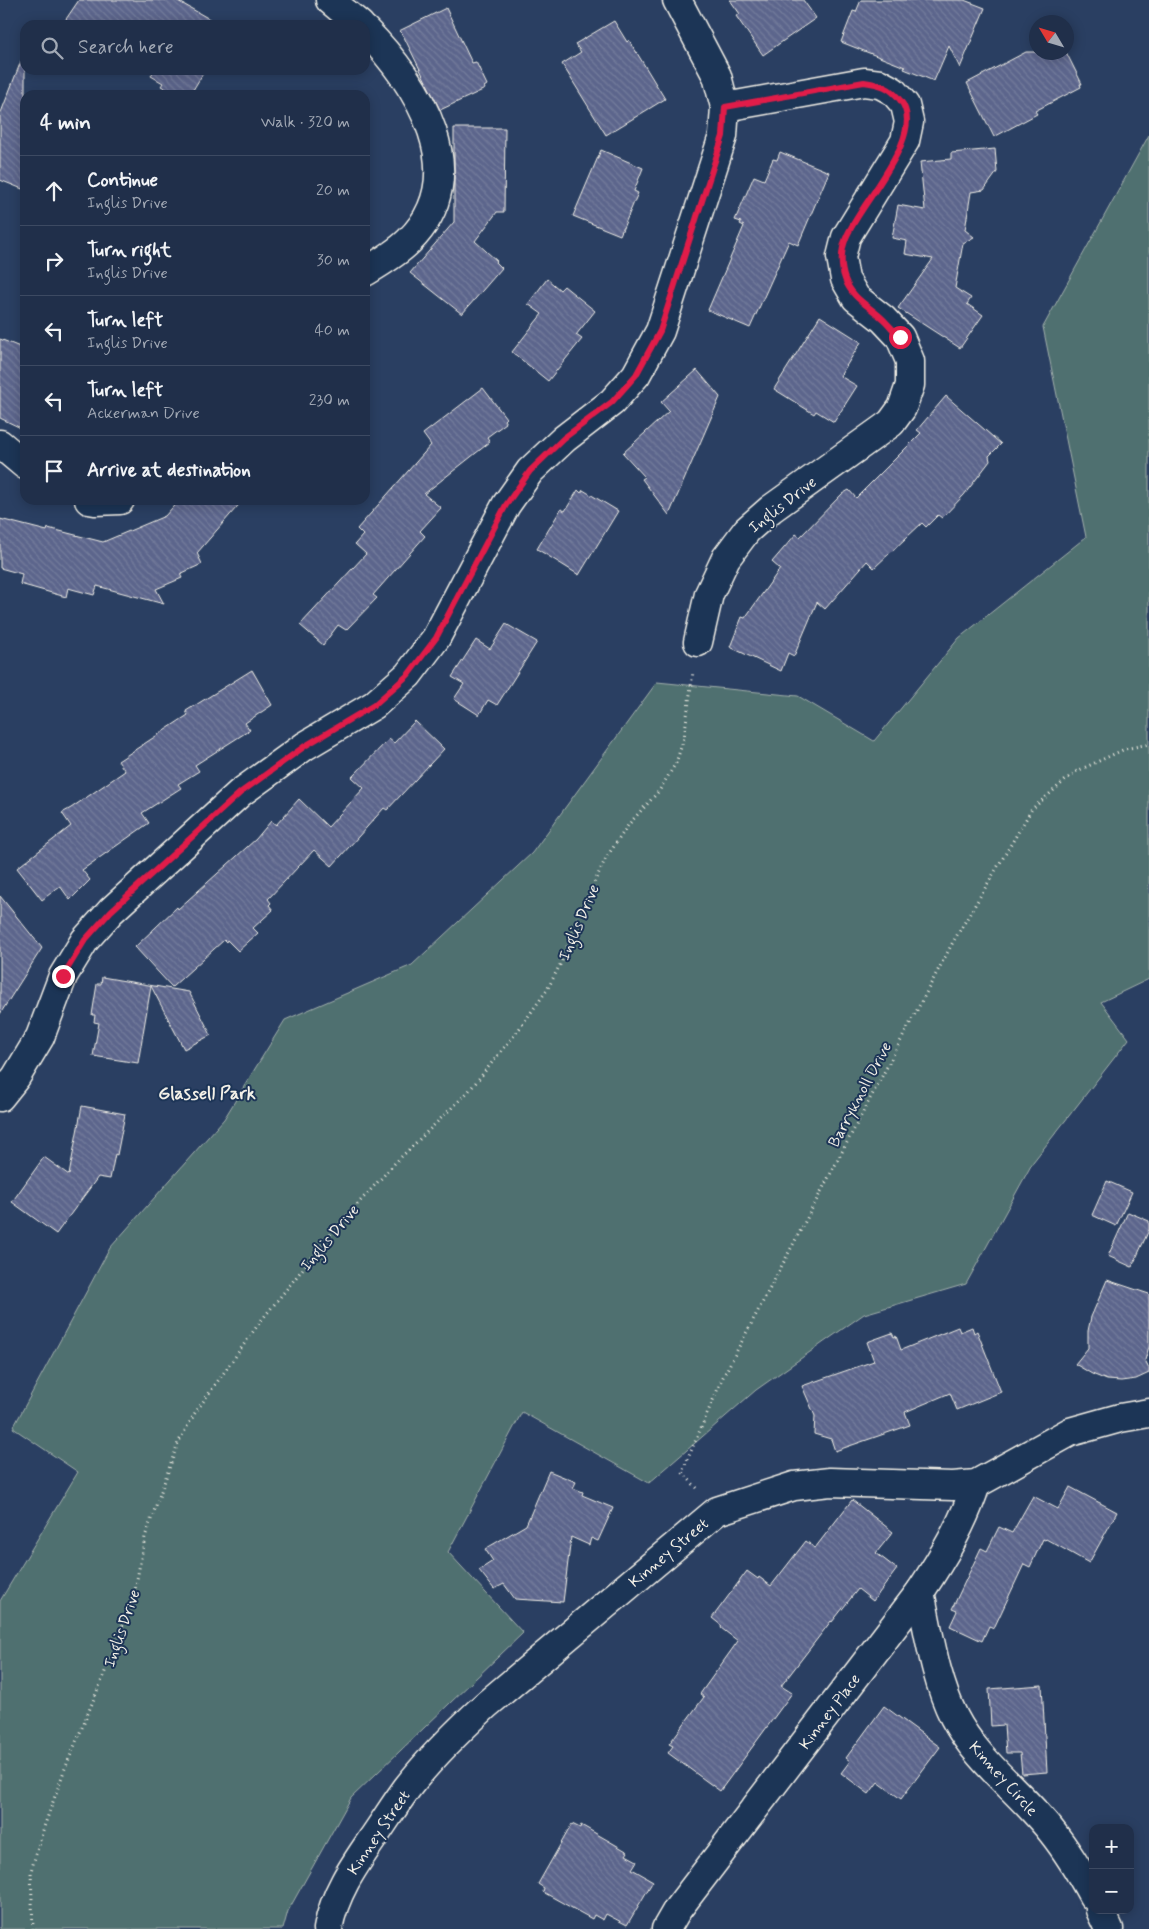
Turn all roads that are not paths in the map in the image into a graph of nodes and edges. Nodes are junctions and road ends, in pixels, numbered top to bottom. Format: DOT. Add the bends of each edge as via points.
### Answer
graph roads {
  1 [pos="330,0"];
  2 [pos="677,0"];
  3 [pos="354,20"];
  4 [pos="370,35"];
  5 [pos="725,107"];
  6 [pos="370,269"];
  7 [pos="0,444"];
  8 [pos="20,461"];
  9 [pos="698,642"];
  10 [pos="0,1096"];
  11 [pos="1149,1413"];
  12 [pos="976,1484"];
  13 [pos="920,1592"];
  14 [pos="1089,1889"];
  15 [pos="1102,1914"];
  16 [pos="328,1929"];
  17 [pos="666,1929"];
  18 [pos="1109,1929"];
  1 -- 3 [label="street"];
  2 -- 5 [label="street" via="717,76"];
  4 -- 6 [label="street" via="385,50 414,92 434,132 440,158 438,188 427,218 409,241"];
  5 -- 9 [label="street, Inglis Drive" via="864,82 880,84 893,91 905,105 909,122 904,141 846,237 841,257 845,278 856,298 900,337 910,361 910,385 902,408 891,423 770,509 747,530 726,558 709,594"];
  5 -- 10 [label="street" via="723,136 660,331 636,375 612,402 564,438 530,471 506,505 436,638 408,675 374,705 305,746 240,793 111,911 85,940 63,976 40,1037 16,1077"];
  7 -- 8 [label="street"];
  11 -- 12 [label="street, Kinney Street" via="1070,1432"];
  12 -- 13 [label="street, Kinney Place" via="957,1529"];
  12 -- 16 [label="street, Kinney Street" via="830,1482 794,1486 717,1511 486,1705 452,1738 408,1787 355,1863 342,1884"];
  13 -- 14 [label="street, Kinney Circle" via="944,1694 954,1718 978,1754 1052,1832"];
  13 -- 17 [label="street, Kinney Place" via="677,1910"];
  15 -- 18 [label="street"];
}
